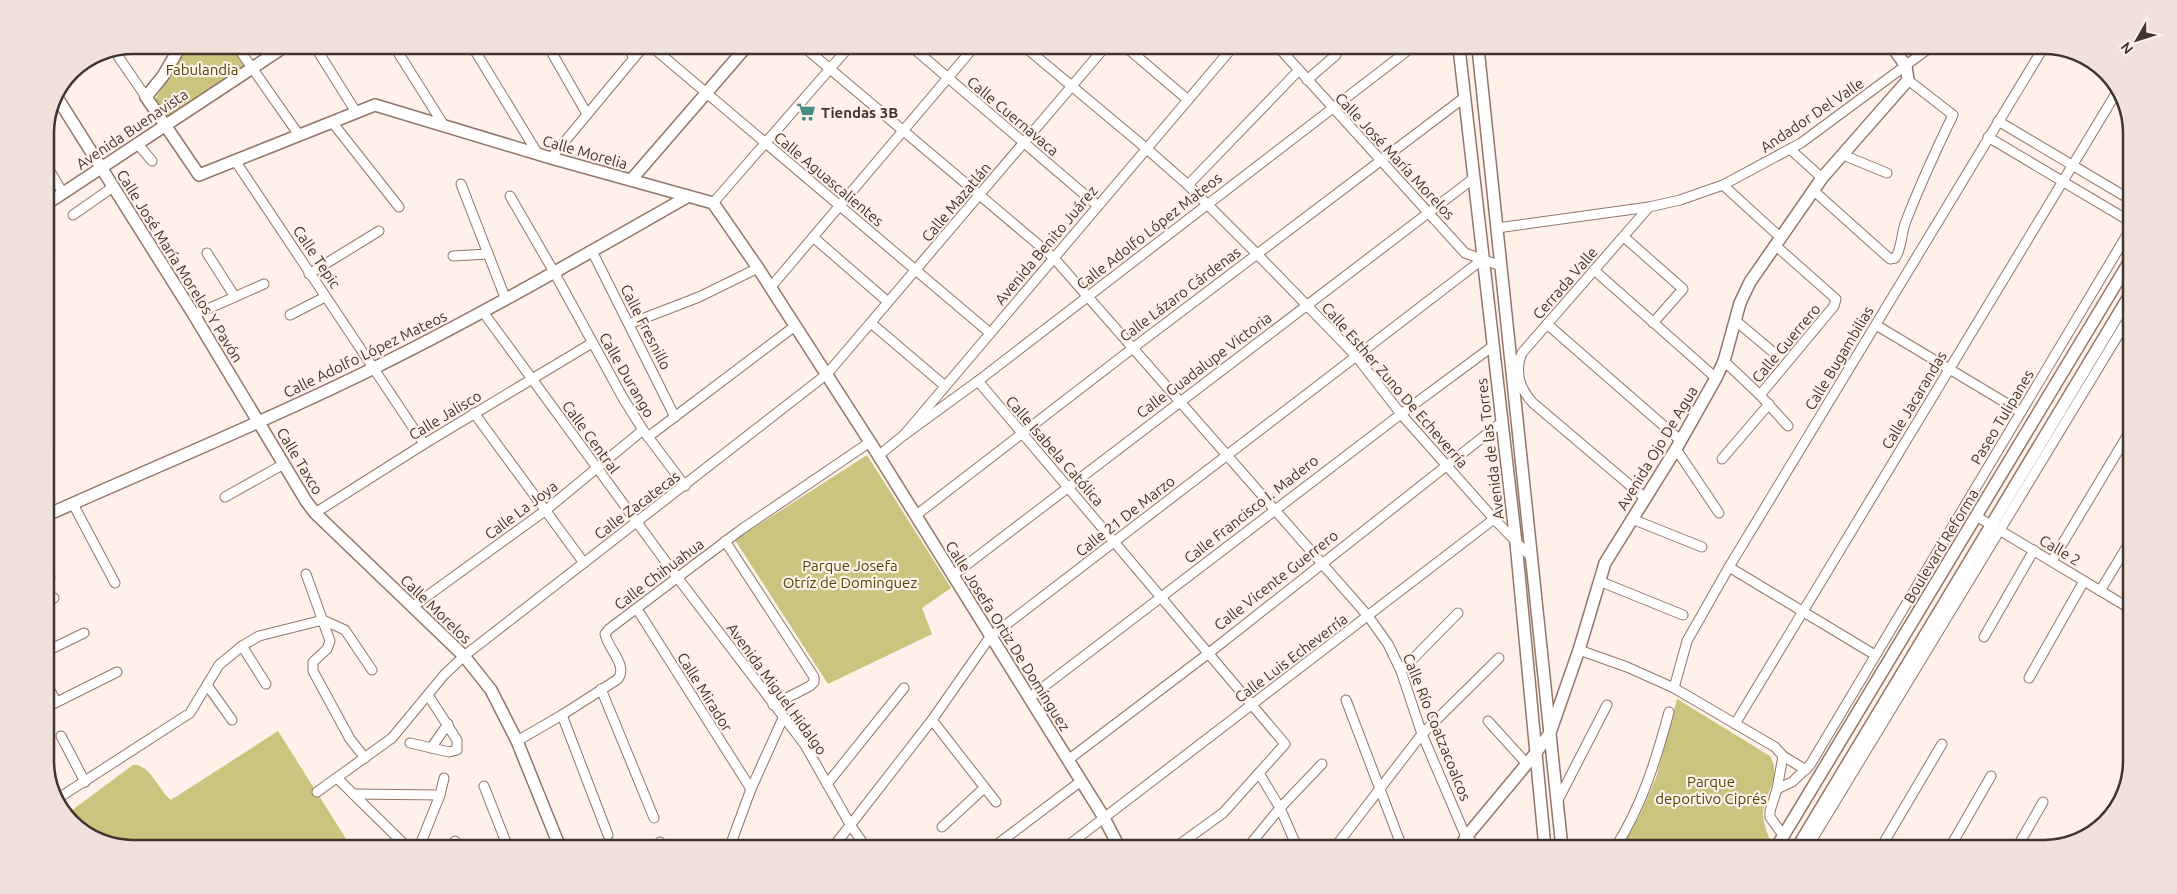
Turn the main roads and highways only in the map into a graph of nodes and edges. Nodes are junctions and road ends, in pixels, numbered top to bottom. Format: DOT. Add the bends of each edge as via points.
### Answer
graph roads {
  1 [pos="176,54"];
  2 [pos="273,54"];
  3 [pos="740,54"];
  4 [pos="1460,54"];
  5 [pos="1479,54"];
  6 [pos="1898,54"];
  7 [pos="60,102"];
  8 [pos="164,125"];
  9 [pos="100,168"];
  10 [pos="631,180"];
  11 [pos="687,197"];
  12 [pos="54,199"];
  13 [pos="2123,271"];
  14 [pos="2123,307"];
  15 [pos="260,423"];
  16 [pos="870,442"];
  17 [pos="54,512"];
  18 [pos="315,513"];
  19 [pos="1550,733"];
  20 [pos="1535,754"];
  21 [pos="1783,835"];
  22 [pos="556,840"];
  23 [pos="1115,840"];
  24 [pos="1466,840"];
  25 [pos="1544,840"];
  26 [pos="1561,840"];
  27 [pos="1780,840"];
  28 [pos="1790,840"];
  29 [pos="1806,840"];
  1 -- 8 [label="main road" via="146,97"];
  2 -- 8 [label="main road, Avenida Buenavista"];
  3 -- 10 [label="main road"];
  4 -- 20 [label="main road, Avenida de las Torres" via="1516,543"];
  5 -- 19 [label="main road, Avenida de las Torres"];
  6 -- 19 [label="main road, Avenida Ojo De Agua" via="1906,66 1908,80 1822,178 1750,282 1716,378 1613,548 1599,581"];
  7 -- 9 [label="main road, Calle José María Morelos Y Pavón"];
  8 -- 9 [label="main road, Avenida Buenavista"];
  8 -- 10 [label="main road, Calle Morelia" via="199,175 375,105"];
  9 -- 12 [label="main road, Avenida Buenavista"];
  9 -- 15 [label="main road, Calle José María Morelos Y Pavón"];
  10 -- 11 [label="main road, Calle Morelia"];
  11 -- 15 [label="main road, Calle Adolfo López Mateos" via="506,300"];
  11 -- 16 [label="main road, Calle Morelia" via="714,203"];
  13 -- 21 [label="main road, Boulevard Reforma"];
  14 -- 29 [label="main road" via="1995,527"];
  15 -- 17 [label="main road, Calle Adolfo López Mateos"];
  15 -- 18 [label="main road, Calle Taxco"];
  16 -- 23 [label="main road, Calle Josefa Ortiz De Domínguez"];
  18 -- 22 [label="main road, Calle Morelos" via="464,656 491,690 517,741"];
  19 -- 20 [label="main road, Avenida Ojo De Agua"];
  19 -- 26 [label="main road, Avenida de las Torres"];
  20 -- 24 [label="main road, Avenida Ojo De Agua"];
  20 -- 25 [label="main road, Avenida de las Torres"];
  21 -- 27 [label="main road, Boulevard Reforma"];
  21 -- 28 [label="main road"];
}
